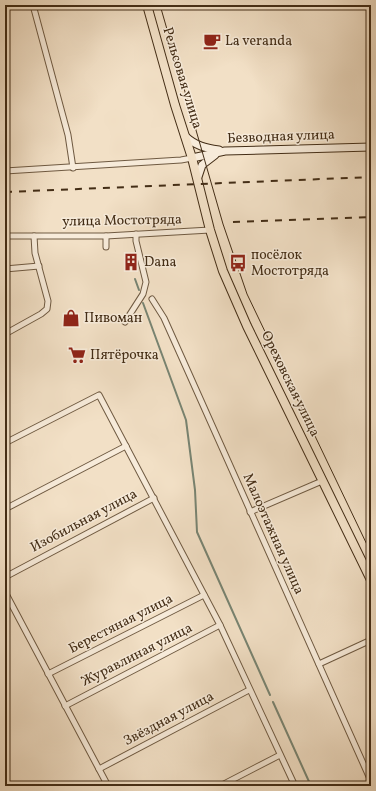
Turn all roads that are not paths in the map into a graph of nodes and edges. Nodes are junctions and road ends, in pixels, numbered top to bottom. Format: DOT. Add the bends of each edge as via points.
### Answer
graph roads {
  1 [pos="33,5"];
  2 [pos="147,5"];
  3 [pos="186,136"];
  4 [pos="371,146"];
  5 [pos="225,151"];
  6 [pos="192,158"];
  7 [pos="73,168"];
  8 [pos="5,171"];
  9 [pos="198,178"];
  10 [pos="210,230"];
  11 [pos="136,234"];
  12 [pos="5,236"];
  13 [pos="34,236"];
  14 [pos="106,236"];
  15 [pos="106,247"];
  16 [pos="39,266"];
  17 [pos="5,268"];
  18 [pos="152,299"];
  19 [pos="126,322"];
  20 [pos="5,334"];
  21 [pos="5,443"];
  22 [pos="126,446"];
  23 [pos="322,481"];
  24 [pos="154,498"];
  25 [pos="5,509"];
  26 [pos="250,512"];
  27 [pos="5,577"];
  28 [pos="371,580"];
  29 [pos="5,592"];
  30 [pos="204,595"];
  31 [pos="220,625"];
  32 [pos="371,640"];
  33 [pos="319,664"];
  34 [pos="48,674"];
  35 [pos="250,690"];
  36 [pos="65,706"];
  37 [pos="280,755"];
  38 [pos="99,769"];
  39 [pos="371,781"];
  40 [pos="108,786"];
  41 [pos="220,786"];
  42 [pos="295,786"];
  1 -- 7 [label="street" via="68,135"];
  2 -- 3 [label="main road, Рельсовая улица"];
  3 -- 5 [label="main road" via="201,147"];
  3 -- 6 [label="main road, Рельсовая улица"];
  4 -- 5 [label="main road, Безводная улица"];
  5 -- 6 [label="main road, Безводная улица"];
  5 -- 9 [label="main road" via="205,161"];
  6 -- 7 [label="street"];
  6 -- 9 [label="main road, Рельсовая улица"];
  7 -- 8 [label="street"];
  9 -- 10 [label="main road, Ореховская улица"];
  10 -- 11 [label="street, улица Мостотряда"];
  10 -- 23 [label="main road, Ореховская улица" via="235,300"];
  11 -- 14 [label="street, улица Мостотряда"];
  11 -- 19 [label="street" via="146,282 145,289"];
  12 -- 13 [label="street, улица Мостотряда"];
  13 -- 14 [label="street, улица Мостотряда"];
  13 -- 16 [label="street"];
  14 -- 15 [label="street"];
  16 -- 17 [label="street"];
  16 -- 20 [label="street" via="48,300 47,309"];
  18 -- 26 [label="street, Малоэтажная улица" via="164,318"];
  21 -- 22 [label="street" via="99,394"];
  22 -- 24 [label="street"];
  22 -- 25 [label="street"];
  23 -- 26 [label="street"];
  23 -- 28 [label="main road, Ореховская улица"];
  24 -- 27 [label="street, Изобильная улица"];
  24 -- 30 [label="street"];
  26 -- 33 [label="street, Малоэтажная улица"];
  29 -- 34 [label="street"];
  30 -- 31 [label="street"];
  30 -- 34 [label="street, Берестяная улица"];
  31 -- 35 [label="street"];
  31 -- 36 [label="street, Журавлиная улица"];
  32 -- 33 [label="street"];
  33 -- 39 [label="street, Малоэтажная улица"];
  34 -- 36 [label="street"];
  35 -- 37 [label="street"];
  35 -- 38 [label="street, Звёздная улица"];
  36 -- 38 [label="street"];
  37 -- 41 [label="street"];
  37 -- 42 [label="street"];
  38 -- 40 [label="street"];
}
